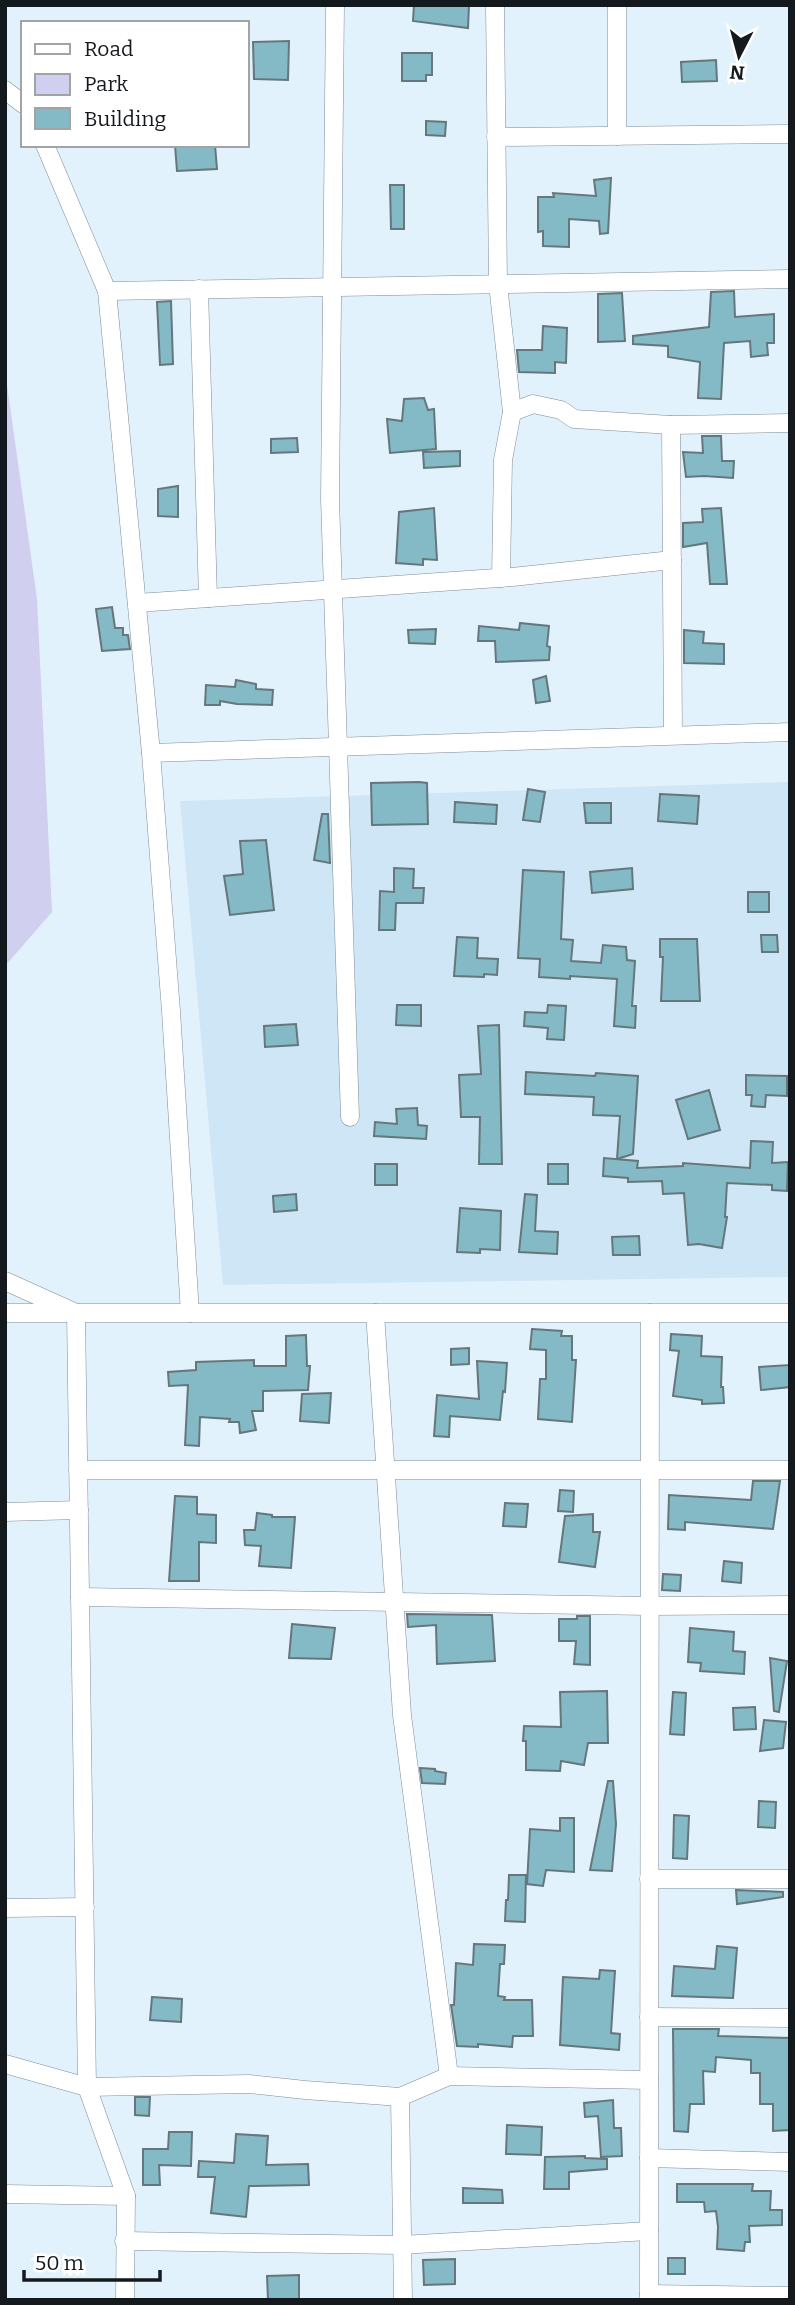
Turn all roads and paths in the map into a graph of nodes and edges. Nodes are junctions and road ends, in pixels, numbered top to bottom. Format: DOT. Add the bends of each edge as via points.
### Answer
graph roads {
  1 [pos="335,5"];
  2 [pos="495,5"];
  3 [pos="617,5"];
  4 [pos="5,90"];
  5 [pos="21,102"];
  6 [pos="790,134"];
  7 [pos="617,136"];
  8 [pos="496,137"];
  9 [pos="46,147"];
  10 [pos="790,279"];
  11 [pos="498,284"];
  12 [pos="332,287"];
  13 [pos="200,289"];
  14 [pos="107,291"];
  15 [pos="512,412"];
  16 [pos="790,423"];
  17 [pos="671,425"];
  18 [pos="671,560"];
  19 [pos="501,578"];
  20 [pos="333,590"];
  21 [pos="208,598"];
  22 [pos="137,603"];
  23 [pos="790,732"];
  24 [pos="673,735"];
  25 [pos="338,747"];
  26 [pos="151,753"];
  27 [pos="350,1117"];
  28 [pos="5,1281"];
  29 [pos="5,1313"];
  30 [pos="76,1313"];
  31 [pos="190,1313"];
  32 [pos="375,1313"];
  33 [pos="650,1313"];
  34 [pos="790,1313"];
  35 [pos="650,1469"];
  36 [pos="78,1470"];
  37 [pos="386,1470"];
  38 [pos="790,1471"];
  39 [pos="79,1510"];
  40 [pos="5,1512"];
  41 [pos="80,1597"];
  42 [pos="395,1602"];
  43 [pos="790,1605"];
  44 [pos="649,1606"];
  45 [pos="649,1879"];
  46 [pos="790,1879"];
  47 [pos="85,1907"];
  48 [pos="5,1908"];
  49 [pos="649,2017"];
  50 [pos="790,2018"];
  51 [pos="5,2064"];
  52 [pos="449,2076"];
  53 [pos="649,2080"];
  54 [pos="87,2087"];
  55 [pos="400,2097"];
  56 [pos="649,2158"];
  57 [pos="790,2162"];
  58 [pos="5,2194"];
  59 [pos="126,2196"];
  60 [pos="649,2231"];
  61 [pos="124,2241"];
  62 [pos="401,2245"];
  63 [pos="790,2296"];
  64 [pos="649,2297"];
  65 [pos="125,2300"];
  66 [pos="403,2300"];
  1 -- 12 [label="street"];
  2 -- 8 [label="street"];
  3 -- 7 [label="street"];
  4 -- 5 [label="street"];
  6 -- 7 [label="street"];
  7 -- 8 [label="street"];
  8 -- 11 [label="street"];
  9 -- 14 [label="street"];
  10 -- 11 [label="street"];
  11 -- 12 [label="street"];
  11 -- 15 [label="street"];
  12 -- 13 [label="street"];
  12 -- 20 [label="street"];
  13 -- 14 [label="street"];
  13 -- 21 [label="street"];
  14 -- 22 [label="street"];
  15 -- 17 [label="street" via="533,404 561,410 574,419"];
  15 -- 19 [label="street" via="503,460"];
  16 -- 17 [label="street"];
  17 -- 18 [label="street"];
  18 -- 19 [label="street"];
  18 -- 24 [label="street"];
  19 -- 20 [label="street"];
  20 -- 21 [label="street"];
  20 -- 25 [label="street"];
  21 -- 22 [label="street"];
  22 -- 26 [label="street"];
  23 -- 24 [label="street"];
  24 -- 25 [label="street"];
  25 -- 26 [label="street"];
  25 -- 27 [label="street"];
  26 -- 31 [label="street"];
  28 -- 30 [label="street"];
  29 -- 30 [label="street"];
  30 -- 31 [label="street"];
  30 -- 36 [label="street"];
  31 -- 32 [label="street"];
  32 -- 33 [label="street"];
  32 -- 37 [label="street"];
  33 -- 34 [label="street"];
  33 -- 35 [label="street"];
  35 -- 37 [label="street"];
  35 -- 38 [label="street"];
  35 -- 44 [label="street"];
  36 -- 37 [label="street"];
  36 -- 39 [label="street"];
  37 -- 42 [label="street"];
  39 -- 40 [label="street"];
  39 -- 41 [label="street"];
  41 -- 42 [label="street"];
  41 -- 47 [label="street"];
  42 -- 44 [label="street"];
  42 -- 52 [label="street" via="402,1715"];
  43 -- 44 [label="street"];
  44 -- 45 [label="street"];
  45 -- 46 [label="street"];
  45 -- 49 [label="street"];
  47 -- 48 [label="street"];
  47 -- 54 [label="street"];
  49 -- 50 [label="street"];
  49 -- 53 [label="street"];
  51 -- 54 [label="street"];
  52 -- 53 [label="street"];
  52 -- 55 [label="street"];
  53 -- 56 [label="street"];
  54 -- 55 [label="street" via="249,2084"];
  54 -- 59 [label="street"];
  55 -- 62 [label="street"];
  56 -- 57 [label="street"];
  56 -- 60 [label="street"];
  58 -- 59 [label="street"];
  59 -- 61 [label="street"];
  60 -- 62 [label="street"];
  60 -- 64 [label="street"];
  61 -- 62 [label="street"];
  61 -- 65 [label="street"];
  62 -- 66 [label="street"];
  63 -- 64 [label="street"];
}
